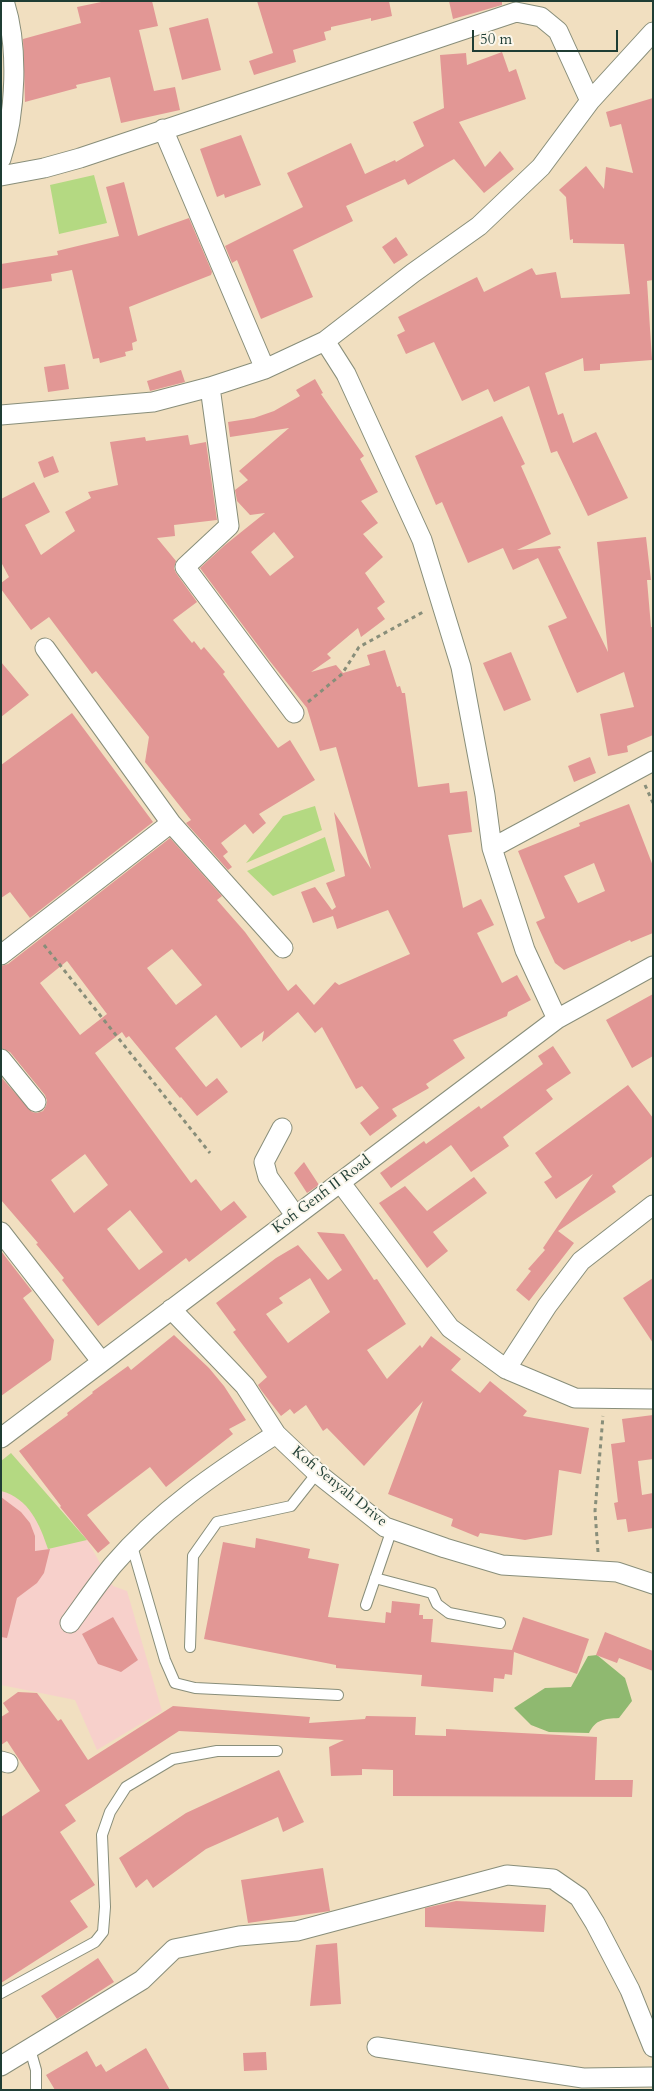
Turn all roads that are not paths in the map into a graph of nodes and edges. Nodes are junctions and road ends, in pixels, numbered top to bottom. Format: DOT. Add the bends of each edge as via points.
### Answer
graph roads {
  1 [pos="7,9"];
  2 [pos="653,32"];
  3 [pos="590,101"];
  4 [pos="163,129"];
  5 [pos="1,159"];
  6 [pos="1,176"];
  7 [pos="325,341"];
  8 [pos="265,369"];
  9 [pos="210,387"];
  10 [pos="1,415"];
  11 [pos="44,648"];
  12 [pos="294,713"];
  13 [pos="653,761"];
  14 [pos="170,823"];
  15 [pos="492,848"];
  16 [pos="283,948"];
  17 [pos="1,955"];
  18 [pos="653,966"];
  19 [pos="557,1019"];
  20 [pos="1,1059"];
  21 [pos="36,1102"];
  22 [pos="282,1128"];
  23 [pos="340,1182"];
  24 [pos="653,1205"];
  25 [pos="295,1215"];
  26 [pos="1,1232"];
  27 [pos="171,1309"];
  28 [pos="101,1361"];
  29 [pos="506,1369"];
  30 [pos="653,1398"];
  31 [pos="276,1434"];
  32 [pos="1,1438"];
  33 [pos="317,1473"];
  34 [pos="392,1530"];
  35 [pos="132,1546"];
  36 [pos="375,1578"];
  37 [pos="653,1584"];
  38 [pos="366,1605"];
  39 [pos="70,1623"];
  40 [pos="500,1623"];
  41 [pos="190,1647"];
  42 [pos="338,1696"];
  43 [pos="276,1751"];
  44 [pos="1,1993"];
  45 [pos="378,2047"];
  46 [pos="653,2047"];
  47 [pos="30,2049"];
  48 [pos="1,2066"];
  49 [pos="653,2077"];
  50 [pos="36,2090"];
  1 -- 5 [label="street" via="14,46 11,118"];
  2 -- 3 [label="street"];
  3 -- 4 [label="street" via="558,31 541,17 516,12"];
  3 -- 7 [label="street" via="541,167 479,226 413,272"];
  4 -- 6 [label="street" via="80,158"];
  4 -- 8 [label="street"];
  7 -- 8 [label="street"];
  7 -- 15 [label="street" via="346,374 422,540 461,667"];
  8 -- 9 [label="street"];
  9 -- 10 [label="street" via="153,402"];
  9 -- 12 [label="street" via="229,526 185,567"];
  11 -- 14 [label="street"];
  13 -- 15 [label="street"];
  14 -- 16 [label="street"];
  14 -- 17 [label="street"];
  15 -- 19 [label="street" via="525,950"];
  18 -- 19 [label="street, Kofi Genfi II Road"];
  19 -- 23 [label="street, Kofi Genfi II Road"];
  20 -- 21 [label="street"];
  22 -- 25 [label="street" via="264,1162 268,1177"];
  23 -- 25 [label="street, Kofi Genfi II Road"];
  23 -- 29 [label="street" via="450,1328"];
  24 -- 29 [label="street" via="581,1261"];
  25 -- 27 [label="street, Kofi Genfi II Road"];
  26 -- 28 [label="street"];
  27 -- 28 [label="street, Kofi Genfi II Road"];
  27 -- 31 [label="street, Kofi Senyah Drive" via="246,1386"];
  28 -- 32 [label="street, Kofi Genfi II Road"];
  29 -- 30 [label="street" via="575,1398"];
  31 -- 33 [label="street, Kofi Senyah Drive"];
  31 -- 35 [label="street" via="219,1471 157,1520"];
  33 -- 34 [label="street, Kofi Senyah Drive"];
  33 -- 41 [label="lane" via="291,1506 217,1522 193,1556"];
  34 -- 36 [label="lane"];
  34 -- 37 [label="street, Kofi Senyah Drive" via="502,1565 617,1572"];
  35 -- 39 [label="street" via="113,1564"];
  35 -- 42 [label="lane" via="165,1660 175,1683 195,1688"];
  36 -- 38 [label="lane"];
  36 -- 40 [label="lane" via="432,1593 437,1604 449,1613"];
  43 -- 44 [label="lane" via="217,1751 173,1759 126,1787 110,1812 102,1835 103,1932 95,1942"];
  45 -- 49 [label="street" via="583,2078"];
  46 -- 47 [label="street" via="630,1990 579,1897 553,1879 507,1875 297,1931 240,1936 174,1949 142,1980"];
  47 -- 48 [label="street"];
  47 -- 50 [label="lane" via="36,2070"];
}
